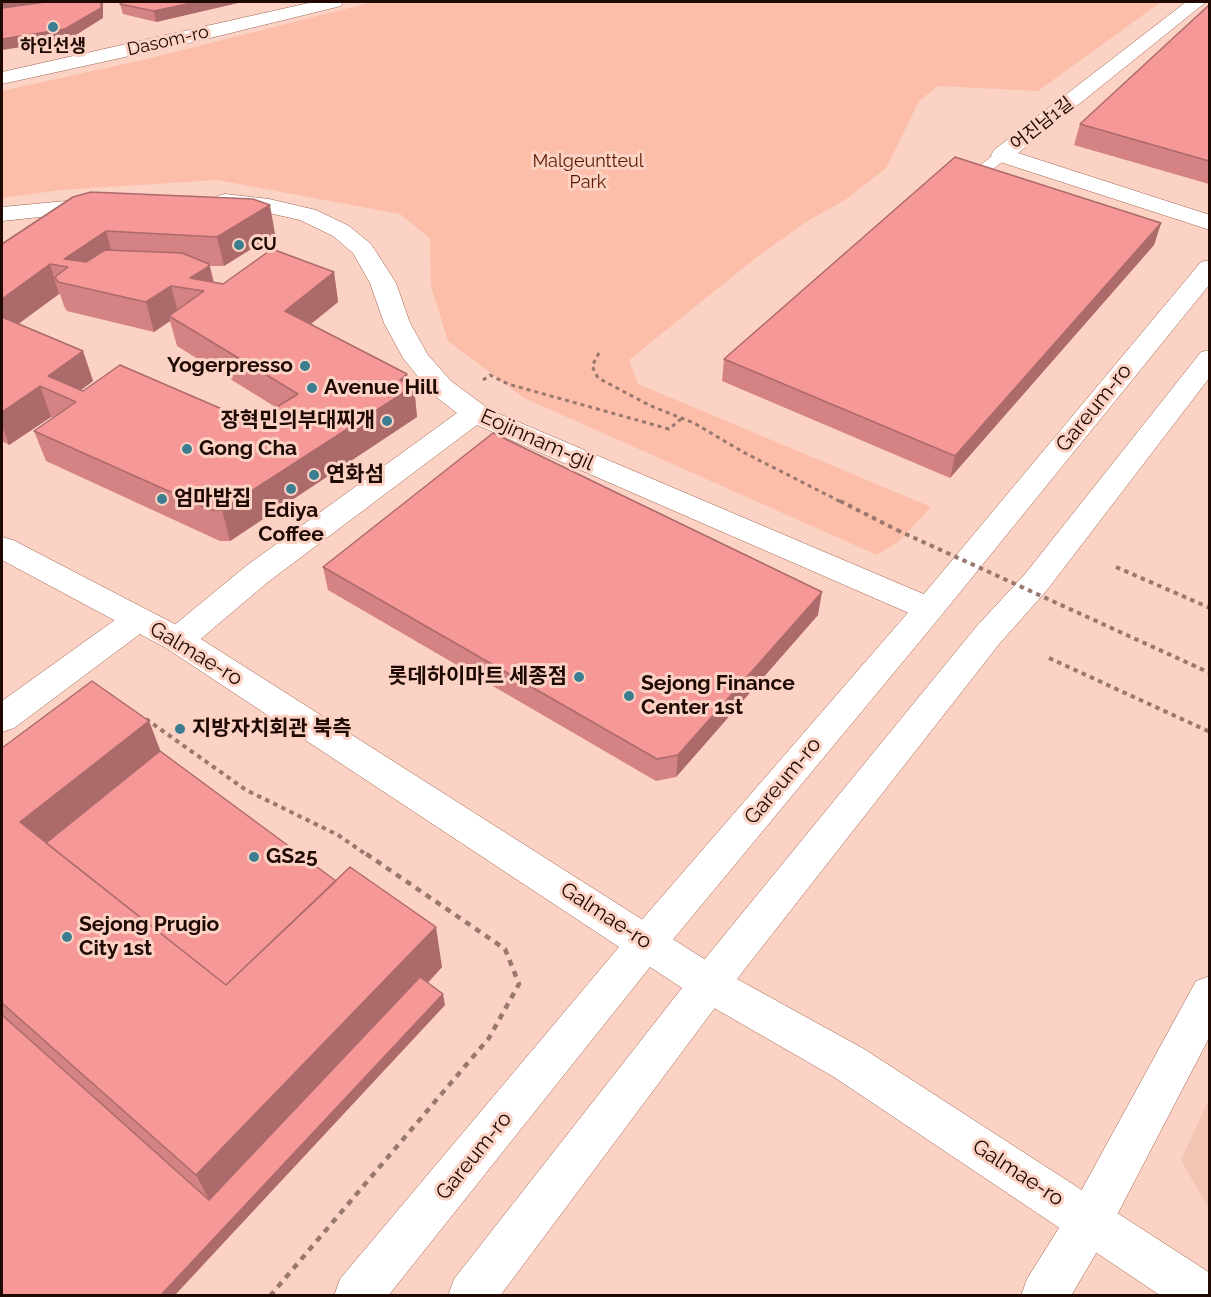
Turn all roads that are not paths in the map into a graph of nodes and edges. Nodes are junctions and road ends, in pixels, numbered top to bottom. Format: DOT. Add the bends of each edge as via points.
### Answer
graph roads {
  1 [pos="334,2"];
  2 [pos="1197,2"];
  3 [pos="2,78"];
  4 [pos="1002,155"];
  5 [pos="967,183"];
  6 [pos="200,200"];
  7 [pos="118,203"];
  8 [pos="71,207"];
  9 [pos="2,214"];
  10 [pos="1209,223"];
  11 [pos="37,231"];
  12 [pos="1209,267"];
  13 [pos="1209,358"];
  14 [pos="465,406"];
  15 [pos="2,547"];
  16 [pos="930,609"];
  17 [pos="137,620"];
  18 [pos="178,640"];
  19 [pos="2,719"];
  20 [pos="647,942"];
  21 [pos="709,984"];
  22 [pos="1209,994"];
  23 [pos="1090,1220"];
  24 [pos="357,1296"];
  25 [pos="471,1296"];
  26 [pos="1044,1296"];
  27 [pos="1203,1296"];
  1 -- 3 [label="street, Dasom-ro"];
  2 -- 4 [label="street, 어진남1길"];
  4 -- 5 [label="lane"];
  4 -- 10 [label="street, 어진남1길"];
  6 -- 14 [label="street, Eojinnam-gil" via="279,208 308,215 342,231 362,249 383,283 397,323 416,358 441,387"];
  7 -- 8 [label="street"];
  8 -- 9 [label="street"];
  8 -- 11 [label="street"];
  12 -- 16 [label="street, Gareum-ro"];
  13 -- 21 [label="street" via="1036,582 988,635"];
  14 -- 16 [label="street, Eojinnam-gil"];
  14 -- 18 [label="street"];
  15 -- 17 [label="street, Galmae-ro"];
  16 -- 20 [label="street, Gareum-ro"];
  17 -- 18 [label="street, Galmae-ro"];
  17 -- 19 [label="street"];
  18 -- 20 [label="street, Galmae-ro"];
  20 -- 21 [label="street, Galmae-ro"];
  20 -- 24 [label="street, Gareum-ro"];
  21 -- 23 [label="street, Galmae-ro" via="849,1063"];
  21 -- 25 [label="street"];
  22 -- 23 [label="street"];
  23 -- 26 [label="street"];
  23 -- 27 [label="street, Galmae-ro"];
}
